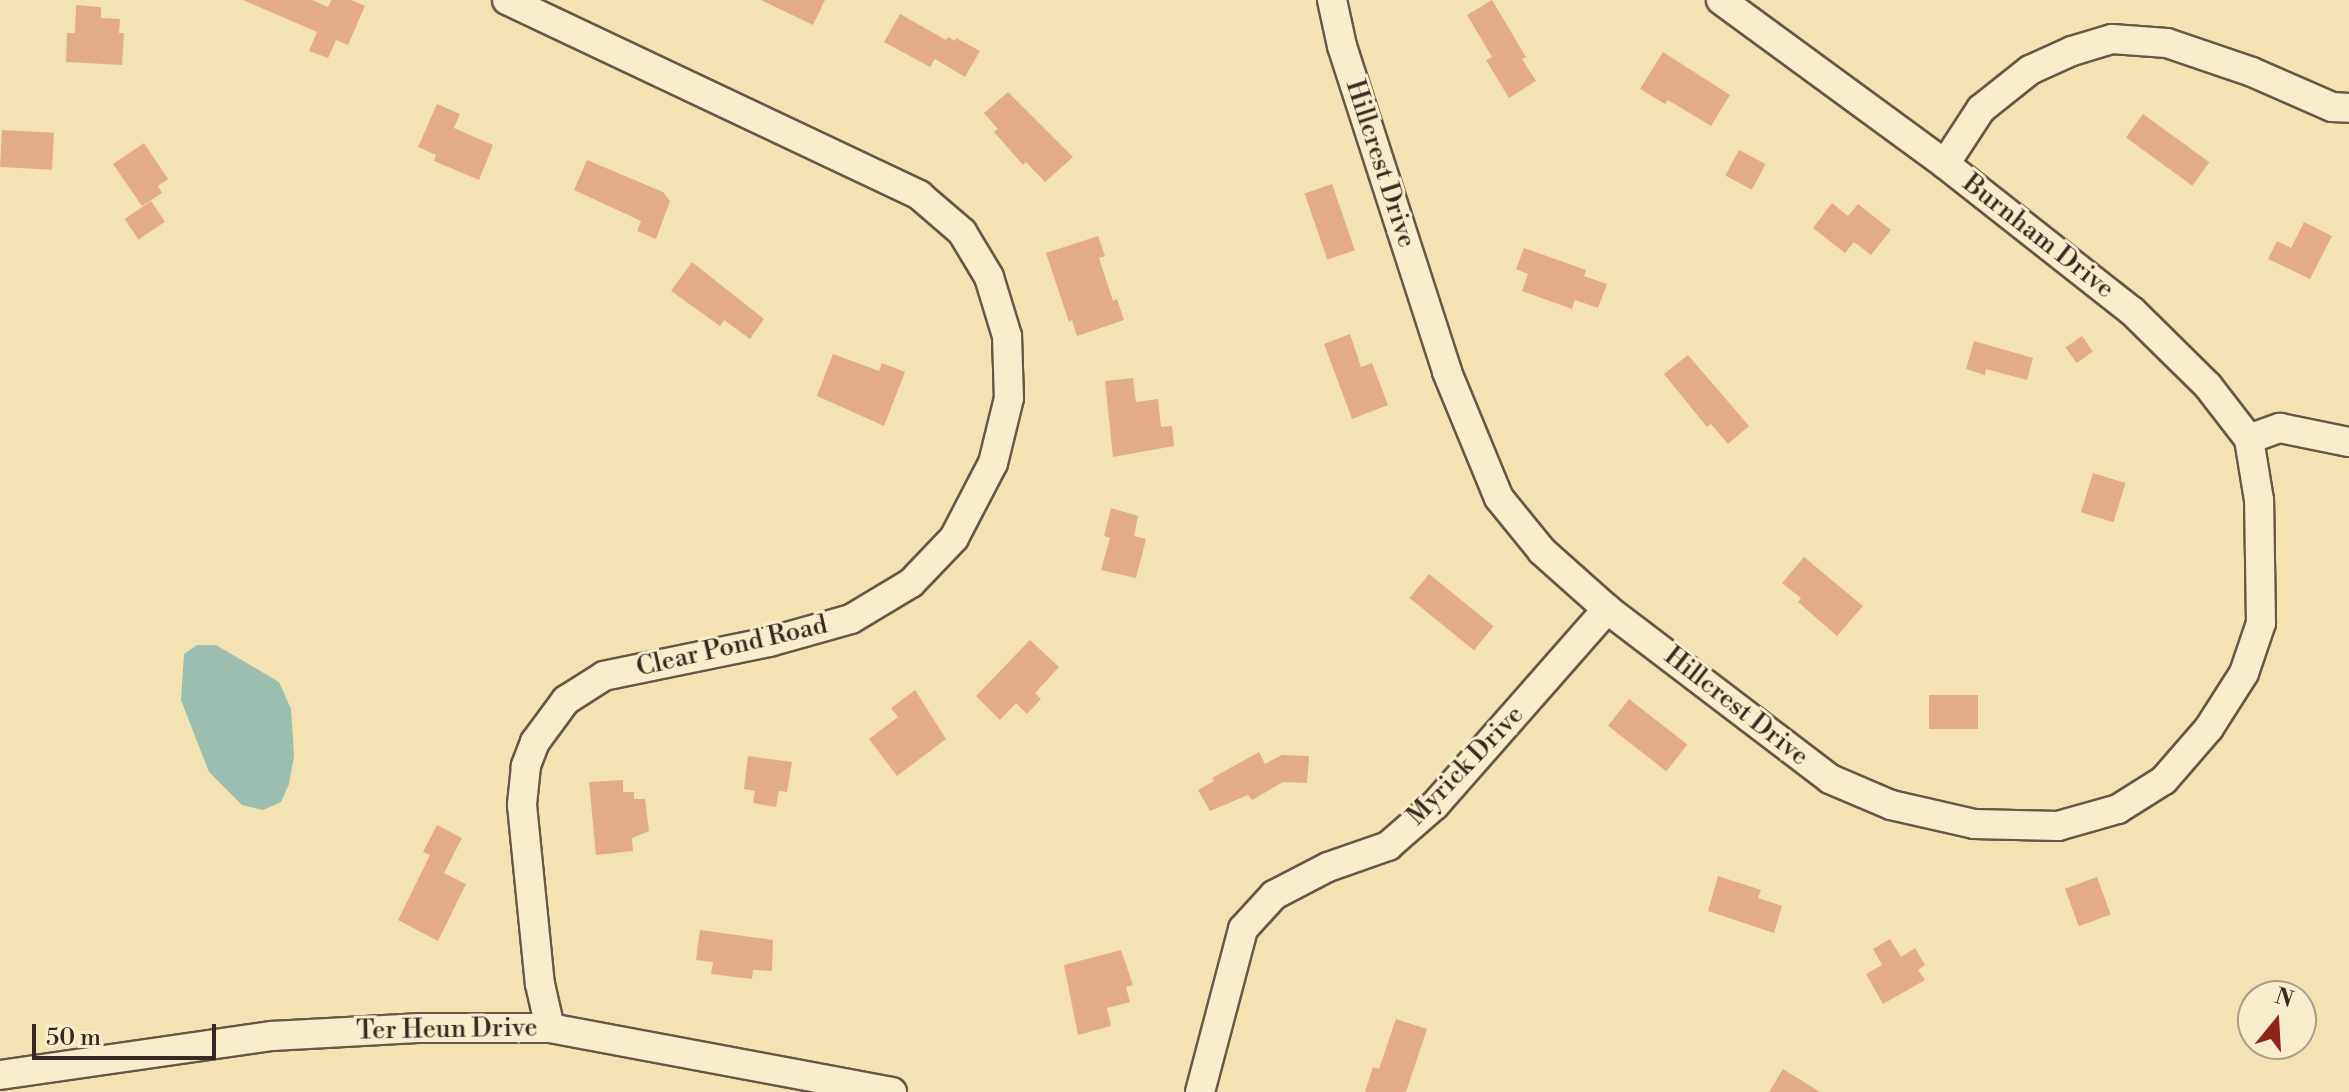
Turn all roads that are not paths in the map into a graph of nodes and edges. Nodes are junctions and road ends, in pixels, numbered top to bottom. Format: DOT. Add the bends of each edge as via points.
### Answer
graph roads {
  1 [pos="507,0"];
  2 [pos="1332,0"];
  3 [pos="1721,0"];
  4 [pos="2349,108"];
  5 [pos="1945,164"];
  6 [pos="2249,439"];
  7 [pos="2349,442"];
  8 [pos="1607,609"];
  9 [pos="550,1028"];
  10 [pos="0,1075"];
  11 [pos="855,1088"];
  12 [pos="892,1092"];
  13 [pos="1200,1092"];
  1 -- 9 [label="street, Clear Pond Road" via="919,195 962,232 989,277 1007,336 1009,398 993,463 954,538 911,583 851,619 604,676 566,700 535,742 522,805 540,984"];
  2 -- 8 [label="street, Hillcrest Drive" via="1342,46 1447,372 1499,498 1542,551"];
  3 -- 5 [label="street, Burnham Drive"];
  4 -- 5 [label="street" via="2332,107 2167,43 2112,39 2030,70 1981,109"];
  5 -- 6 [label="street, Burnham Drive" via="2132,311 2208,386"];
  6 -- 7 [label="street" via="2280,428"];
  6 -- 8 [label="street, Hillcrest Drive" via="2259,500 2261,623 2244,673 2209,728 2164,780 2118,809 2058,826 1974,824 1891,805 1830,779"];
  8 -- 13 [label="street, Myrick Drive" via="1435,805 1388,846 1328,867 1274,895 1243,929"];
  9 -- 10 [label="street, Ter Heun Drive" via="272,1036"];
  9 -- 11 [label="street, Ter Heun Drive"];
  11 -- 12 [label="street, Ter Heun Drive"];
}
